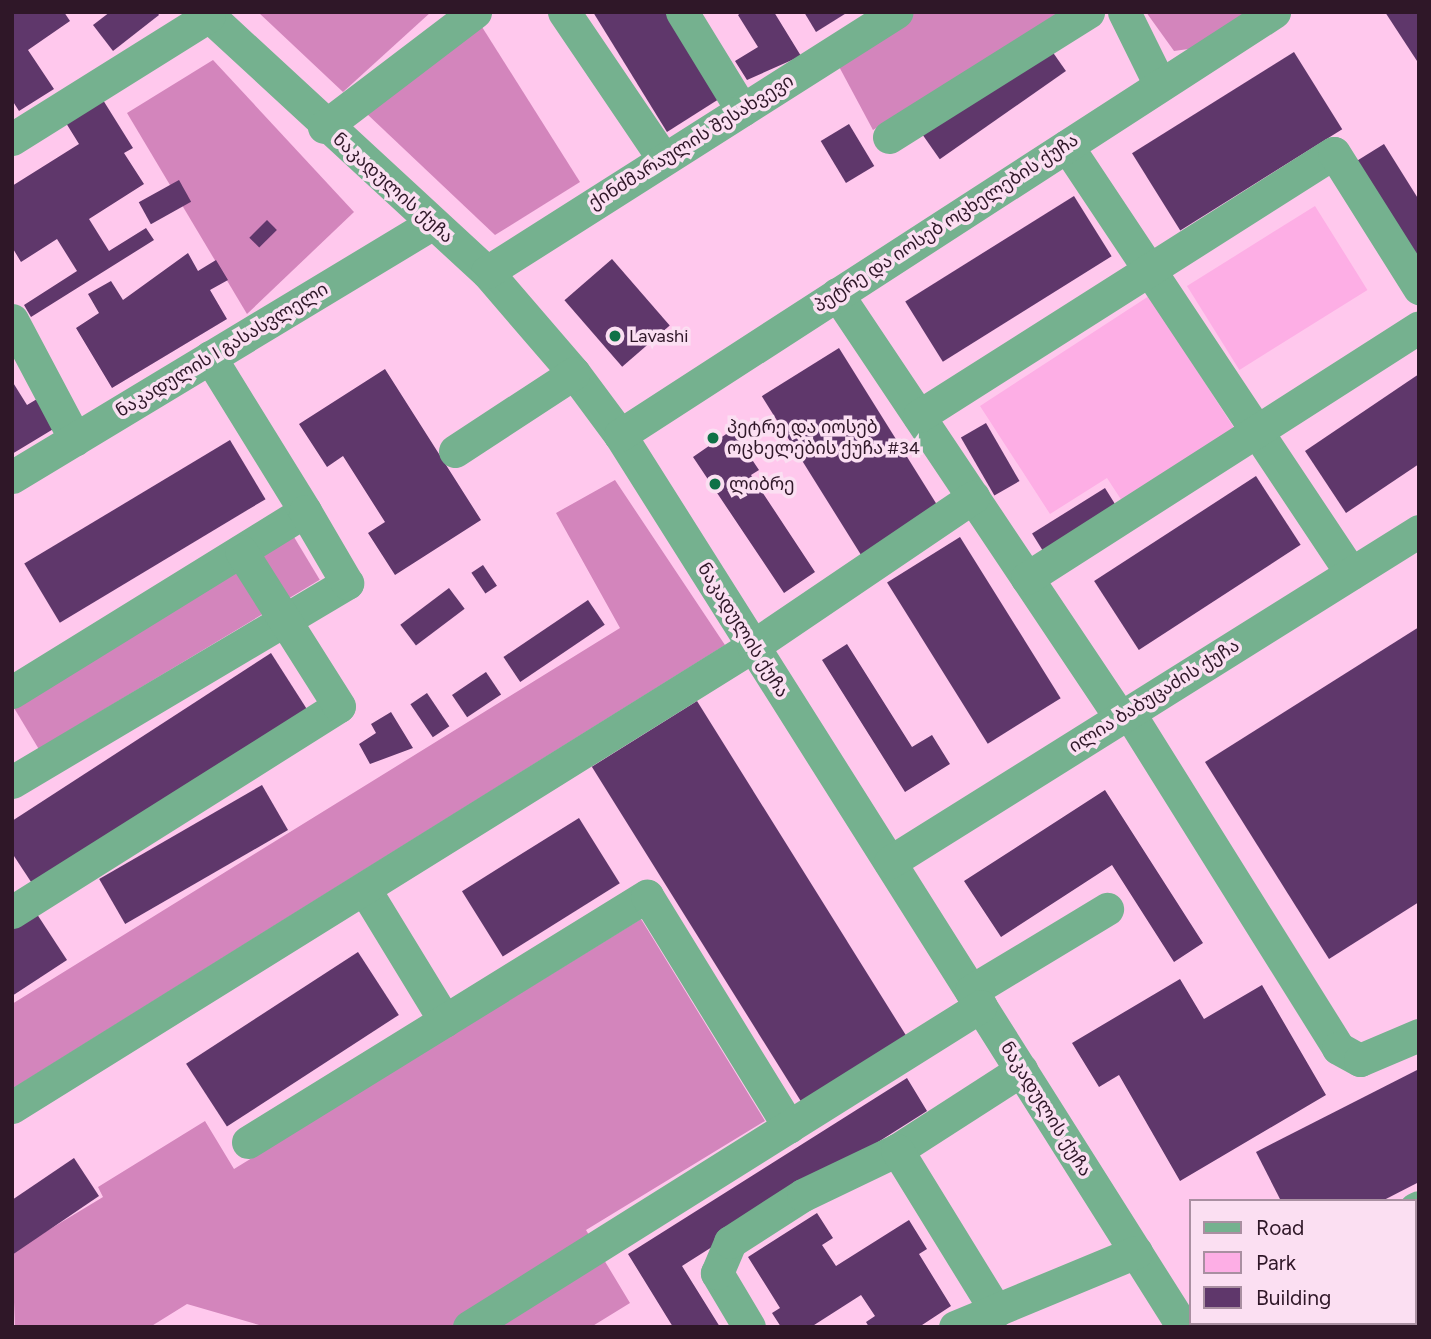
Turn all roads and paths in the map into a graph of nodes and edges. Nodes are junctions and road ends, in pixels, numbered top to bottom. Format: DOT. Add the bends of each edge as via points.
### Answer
graph roads {
  1 [pos="475,12"];
  2 [pos="564,12"];
  3 [pos="682,12"];
  4 [pos="896,12"];
  5 [pos="1088,12"];
  6 [pos="1124,12"];
  7 [pos="1274,12"];
  8 [pos="207,14"];
  9 [pos="1160,85"];
  10 [pos="742,110"];
  11 [pos="324,127"];
  12 [pos="889,138"];
  13 [pos="12,139"];
  14 [pos="1067,146"];
  15 [pos="663,158"];
  16 [pos="431,224"];
  17 [pos="487,272"];
  18 [pos="1147,272"];
  19 [pos="1419,288"];
  20 [pos="837,294"];
  21 [pos="12,320"];
  22 [pos="1419,327"];
  23 [pos="211,357"];
  24 [pos="574,373"];
  25 [pos="919,416"];
  26 [pos="1256,431"];
  27 [pos="620,435"];
  28 [pos="75,439"];
  29 [pos="455,451"];
  30 [pos="12,477"];
  31 [pos="973,497"];
  32 [pos="305,511"];
  33 [pos="1419,531"];
  34 [pos="241,551"];
  35 [pos="1351,573"];
  36 [pos="1027,578"];
  37 [pos="283,621"];
  38 [pos="753,646"];
  39 [pos="18,677"];
  40 [pos="1124,715"];
  41 [pos="12,782"];
  42 [pos="890,862"];
  43 [pos="365,890"];
  44 [pos="1107,909"];
  45 [pos="12,912"];
  46 [pos="976,999"];
  47 [pos="445,1021"];
  48 [pos="1419,1035"];
  49 [pos="1021,1070"];
  50 [pos="12,1107"];
  51 [pos="789,1127"];
  52 [pos="248,1142"];
  53 [pos="897,1150"];
  54 [pos="1136,1252"];
  55 [pos="996,1311"];
  56 [pos="469,1327"];
  57 [pos="749,1327"];
  58 [pos="954,1327"];
  59 [pos="1183,1327"];
  1 -- 11 [label="street"];
  2 -- 15 [label="street"];
  3 -- 10 [label="street"];
  4 -- 10 [label="street, ქინძმარაულის შესახვევი"];
  5 -- 12 [label="street"];
  6 -- 9 [label="street"];
  7 -- 9 [label="street, პეტრე და იოსებ ოცხელების ქუჩა"];
  8 -- 11 [label="street, ნაკადულის ქუჩა"];
  8 -- 13 [label="street"];
  9 -- 14 [label="street, პეტრე და იოსებ ოცხელების ქუჩა"];
  10 -- 15 [label="street, ქინძმარაულის შესახვევი"];
  11 -- 16 [label="street, ნაკადულის ქუჩა"];
  14 -- 18 [label="street"];
  14 -- 20 [label="street, პეტრე და იოსებ ოცხელების ქუჩა"];
  15 -- 17 [label="street, ქინძმარაულის შესახვევი"];
  16 -- 17 [label="street, ნაკადულის ქუჩა"];
  16 -- 23 [label="street, ნაკადულის I გასასვლელი"];
  17 -- 24 [label="street, ნაკადულის ქუჩა"];
  18 -- 19 [label="street" via="1334,153"];
  18 -- 25 [label="street"];
  18 -- 26 [label="street"];
  20 -- 25 [label="street"];
  20 -- 27 [label="street, პეტრე და იოსებ ოცხელების ქუჩა"];
  21 -- 28 [label="street"];
  22 -- 26 [label="street"];
  23 -- 28 [label="street, ნაკადულის I გასასვლელი"];
  23 -- 32 [label="street"];
  24 -- 27 [label="street, ნაკადულის ქუჩა"];
  24 -- 29 [label="street"];
  25 -- 31 [label="street"];
  26 -- 35 [label="street"];
  26 -- 36 [label="street"];
  27 -- 38 [label="street, ნაკადულის ქუჩა"];
  28 -- 30 [label="street, ნაკადულის I გასასვლელი"];
  31 -- 36 [label="street"];
  31 -- 38 [label="street"];
  32 -- 34 [label="street"];
  32 -- 37 [label="street" via="347,583"];
  33 -- 35 [label="street, ილია ბაბუცაძის ქუჩა"];
  34 -- 37 [label="street"];
  34 -- 39 [label="street"];
  35 -- 40 [label="street, ილია ბაბუცაძის ქუჩა"];
  36 -- 40 [label="street"];
  37 -- 41 [label="street"];
  37 -- 45 [label="street" via="339,706"];
  38 -- 42 [label="street, ნაკადულის ქუჩა"];
  38 -- 43 [label="street"];
  40 -- 42 [label="street, ილია ბაბუცაძის ქუჩა"];
  40 -- 48 [label="street" via="1338,1048 1360,1060"];
  42 -- 46 [label="street, ნაკადულის ქუჩა"];
  43 -- 47 [label="street"];
  43 -- 50 [label="street"];
  44 -- 46 [label="street"];
  46 -- 49 [label="street, ნაკადულის ქუჩა"];
  46 -- 51 [label="street"];
  47 -- 51 [label="street" via="647,896"];
  47 -- 52 [label="street"];
  49 -- 53 [label="street"];
  49 -- 54 [label="street, ნაკადულის ქუჩა"];
  51 -- 56 [label="street"];
  53 -- 55 [label="street"];
  53 -- 57 [label="street" via="803,1195 730,1242 717,1273"];
  54 -- 55 [label="street"];
  54 -- 59 [label="street, ნაკადულის ქუჩა"];
  55 -- 58 [label="street"];
}
